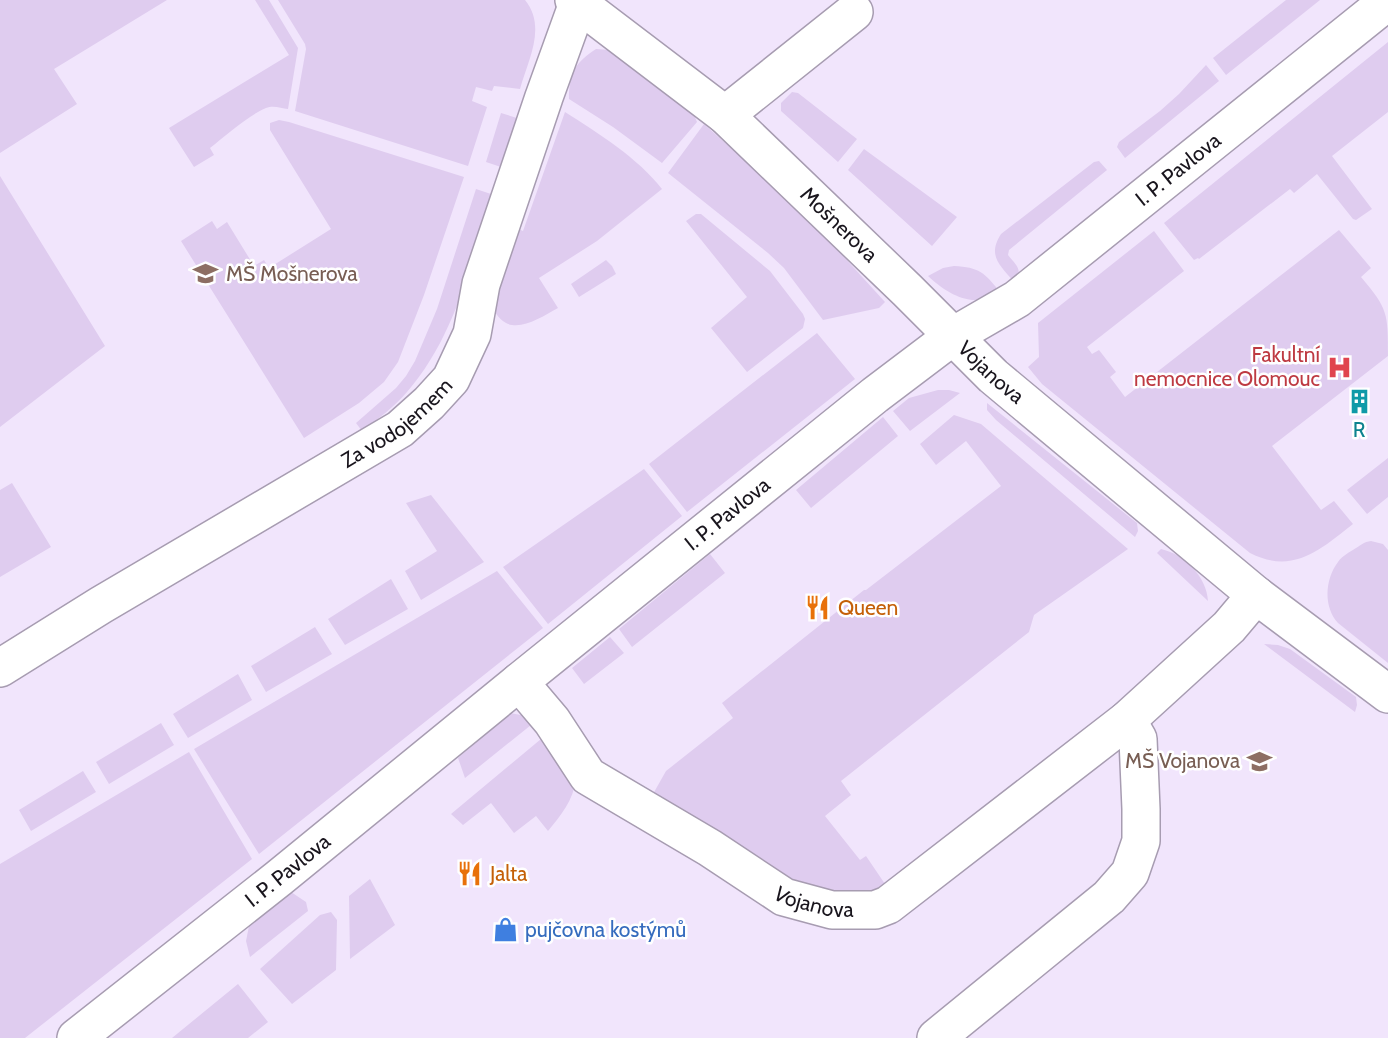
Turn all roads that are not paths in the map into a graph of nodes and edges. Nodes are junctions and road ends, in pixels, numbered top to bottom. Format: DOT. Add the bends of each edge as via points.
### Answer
graph roads {
  1 [pos="576,1"];
  2 [pos="1388,1"];
  3 [pos="854,12"];
  4 [pos="725,114"];
  5 [pos="953,336"];
  6 [pos="1256,595"];
  7 [pos="0,668"];
  8 [pos="519,682"];
  9 [pos="1388,694"];
  10 [pos="1127,720"];
  11 [pos="76,1038"];
  12 [pos="936,1038"];
  1 -- 4 [label="street, Mošnerova"];
  1 -- 7 [label="street, Za vodojemem" via="481,284 472,334 451,379 400,429"];
  2 -- 5 [label="street, I. P. Pavlova" via="1017,299"];
  3 -- 4 [label="street"];
  4 -- 5 [label="street, Mošnerova"];
  5 -- 6 [label="street, Vojanova" via="993,376"];
  5 -- 8 [label="street, I. P. Pavlova"];
  6 -- 9 [label="street, Vojanova"];
  6 -- 10 [label="street, Vojanova" via="1229,627"];
  8 -- 10 [label="street, Vojanova" via="552,721 588,776 784,897 832,910 888,905"];
  8 -- 11 [label="street, I. P. Pavlova"];
  10 -- 12 [label="street" via="1138,739 1142,809 1141,841 1130,873 1109,897"];
}
